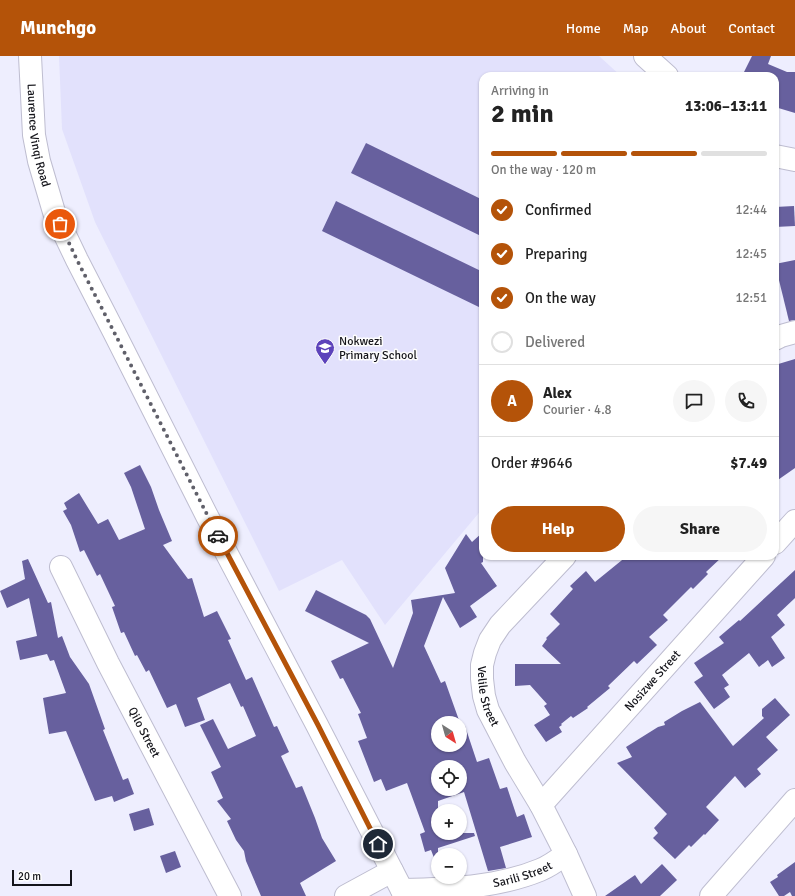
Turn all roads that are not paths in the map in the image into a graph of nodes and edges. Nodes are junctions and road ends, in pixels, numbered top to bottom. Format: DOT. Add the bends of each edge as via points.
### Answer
graph roads {
  1 [pos="30,56"];
  2 [pos="645,56"];
  3 [pos="663,72"];
  4 [pos="779,157"];
  5 [pos="795,160"];
  6 [pos="795,332"];
  7 [pos="779,337"];
  8 [pos="795,521"];
  9 [pos="779,539"];
  10 [pos="561,560"];
  11 [pos="760,560"];
  12 [pos="61,567"];
  13 [pos="795,800"];
  14 [pos="541,805"];
  15 [pos="566,854"];
  16 [pos="392,871"];
  17 [pos="404,893"];
  18 [pos="230,896"];
  19 [pos="346,896"];
  20 [pos="584,896"];
  21 [pos="711,896"];
  1 -- 16 [label="street, Laurence Vinqi Road" via="34,135 54,212 207,516"];
  2 -- 3 [label="street"];
  4 -- 5 [label="street"];
  6 -- 7 [label="street"];
  8 -- 9 [label="street"];
  10 -- 14 [label="street, Velile Street" via="500,625 490,640 482,665 484,696 488,710"];
  11 -- 14 [label="street, Nosizwe Street"];
  12 -- 18 [label="street, Qilo Street" via="108,663"];
  13 -- 21 [label="street"];
  14 -- 15 [label="street, Velile Street"];
  15 -- 17 [label="street, Sarili Street" via="541,870 494,884"];
  15 -- 20 [label="street, Velile Street"];
  16 -- 17 [label="street, Laurence Vinqi Road"];
  16 -- 19 [label="street"];
}
